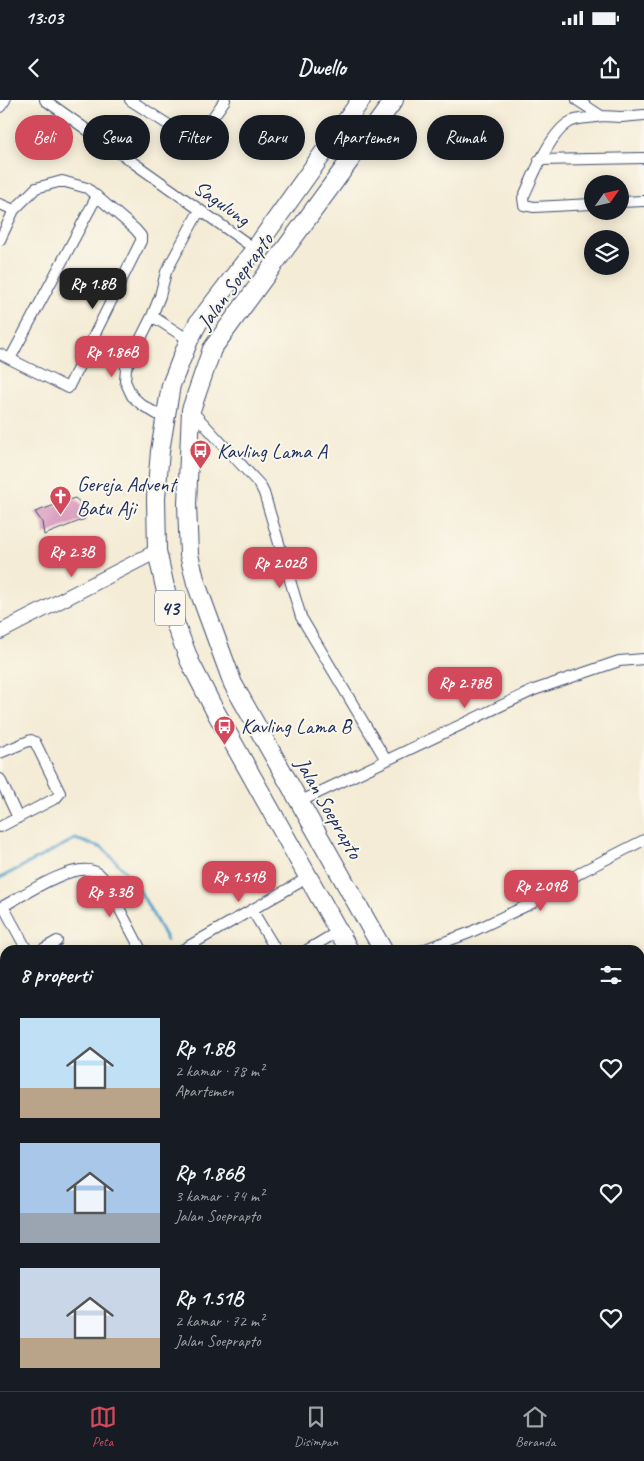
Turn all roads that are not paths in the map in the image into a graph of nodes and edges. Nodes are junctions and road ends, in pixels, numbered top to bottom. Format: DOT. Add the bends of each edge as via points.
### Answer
graph roads {
  1 [pos="5,100"];
  2 [pos="45,100"];
  3 [pos="130,100"];
  4 [pos="225,100"];
  5 [pos="361,100"];
  6 [pos="394,100"];
  7 [pos="577,100"];
  8 [pos="145,104"];
  9 [pos="0,107"];
  10 [pos="644,115"];
  11 [pos="601,116"];
  12 [pos="644,158"];
  13 [pos="539,160"];
  14 [pos="97,196"];
  15 [pos="644,201"];
  16 [pos="629,202"];
  17 [pos="0,204"];
  18 [pos="584,204"];
  19 [pos="14,210"];
  20 [pos="200,211"];
  21 [pos="0,240"];
  22 [pos="255,249"];
  23 [pos="152,316"];
  24 [pos="189,340"];
  25 [pos="0,354"];
  26 [pos="10,359"];
  27 [pos="191,410"];
  28 [pos="165,419"];
  29 [pos="157,551"];
  30 [pos="0,632"];
  31 [pos="644,659"];
  32 [pos="0,753"];
  33 [pos="386,760"];
  34 [pos="0,779"];
  35 [pos="299,802"];
  36 [pos="18,818"];
  37 [pos="0,827"];
  38 [pos="644,840"];
  39 [pos="309,877"];
  40 [pos="2,907"];
  41 [pos="252,910"];
  42 [pos="57,941"];
  43 [pos="344,944"];
  44 [pos="24,945"];
  45 [pos="50,945"];
  46 [pos="138,945"];
  47 [pos="191,945"];
  48 [pos="273,945"];
  49 [pos="380,945"];
  50 [pos="436,945"];
  1 -- 9 [label="street"];
  2 -- 20 [label="street, Sagulung"];
  3 -- 8 [label="street"];
  4 -- 8 [label="street" via="198,138 189,138"];
  5 -- 22 [label="highway, Jalan Soeprapto / 43"];
  6 -- 27 [label="highway, Jalan Soeprapto / 43" via="212,349"];
  7 -- 11 [label="street"];
  10 -- 11 [label="street"];
  11 -- 13 [label="street" via="568,122"];
  12 -- 13 [label="street"];
  13 -- 18 [label="street" via="523,198 524,205"];
  14 -- 19 [label="street" via="87,188 62,182 36,188"];
  14 -- 26 [label="street"];
  14 -- 26 [label="street" via="141,236 141,242 68,388"];
  15 -- 16 [label="street"];
  17 -- 19 [label="street"];
  19 -- 21 [label="street"];
  20 -- 22 [label="street, Sagulung"];
  20 -- 23 [label="street" via="166,272"];
  22 -- 24 [label="highway, Jalan Soeprapto / 43" via="198,323"];
  23 -- 24 [label="street"];
  23 -- 28 [label="street" via="126,368 125,381 132,396"];
  24 -- 28 [label="highway, Jalan Soeprapto / 43" via="170,385"];
  25 -- 26 [label="street"];
  27 -- 33 [label="street" via="260,485 301,617"];
  27 -- 35 [label="highway, Jalan Soeprapto / 43" via="187,513 189,554 196,583 233,684"];
  28 -- 29 [label="highway, Jalan Soeprapto / 43" via="156,498"];
  29 -- 30 [label="street"];
  29 -- 39 [label="highway, Jalan Soeprapto / 43" via="170,610 190,662"];
  31 -- 33 [label="street" via="619,661 534,690"];
  32 -- 36 [label="street" via="31,740 35,742 60,793"];
  33 -- 35 [label="street"];
  34 -- 36 [label="street"];
  35 -- 49 [label="highway, Jalan Soeprapto / 43"];
  36 -- 37 [label="street"];
  38 -- 50 [label="street" via="532,902"];
  39 -- 41 [label="street"];
  39 -- 43 [label="highway, Jalan Soeprapto / 43"];
  40 -- 44 [label="street"];
  40 -- 46 [label="street" via="47,881 75,871 92,870 105,881"];
  41 -- 47 [label="street"];
  41 -- 48 [label="street"];
  42 -- 45 [label="street"];
}
